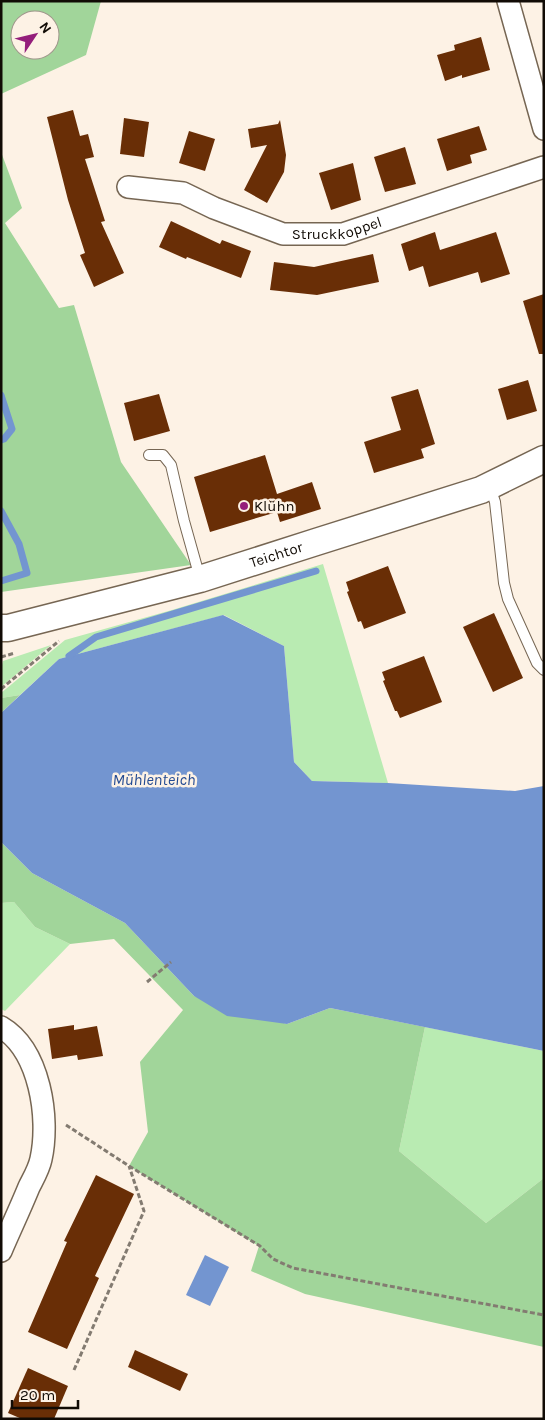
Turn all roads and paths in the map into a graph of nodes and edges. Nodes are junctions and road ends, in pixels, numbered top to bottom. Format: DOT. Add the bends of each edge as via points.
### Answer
graph roads {
  1 [pos="508,1"];
  2 [pos="544,129"];
  3 [pos="544,167"];
  4 [pos="128,187"];
  5 [pos="148,455"];
  6 [pos="544,459"];
  7 [pos="490,486"];
  8 [pos="200,578"];
  9 [pos="1,628"];
  10 [pos="63,638"];
  11 [pos="544,670"];
  12 [pos="1,689"];
  13 [pos="171,962"];
  14 [pos="147,982"];
  15 [pos="1,1027"];
  16 [pos="44,1110"];
  17 [pos="129,1166"];
  18 [pos="1,1251"];
  19 [pos="544,1315"];
  20 [pos="74,1370"];
  1 -- 2 [label="street"];
  3 -- 4 [label="street, Struckkoppel" via="343,234 283,234 214,208 183,192"];
  5 -- 8 [label="lane" via="163,455 172,465"];
  6 -- 7 [label="street, Teichtor"];
  7 -- 8 [label="street, Teichtor"];
  7 -- 11 [label="lane" via="508,599 537,663"];
  8 -- 9 [label="street, Teichtor"];
  10 -- 12 [label="path"];
  13 -- 14 [label="path"];
  15 -- 16 [label="street" via="12,1033 27,1056 37,1077"];
  16 -- 17 [label="path"];
  16 -- 18 [label="street" via="41,1160"];
  17 -- 19 [label="path" via="260,1246 273,1259 293,1268"];
  17 -- 20 [label="path" via="144,1211"];
}
